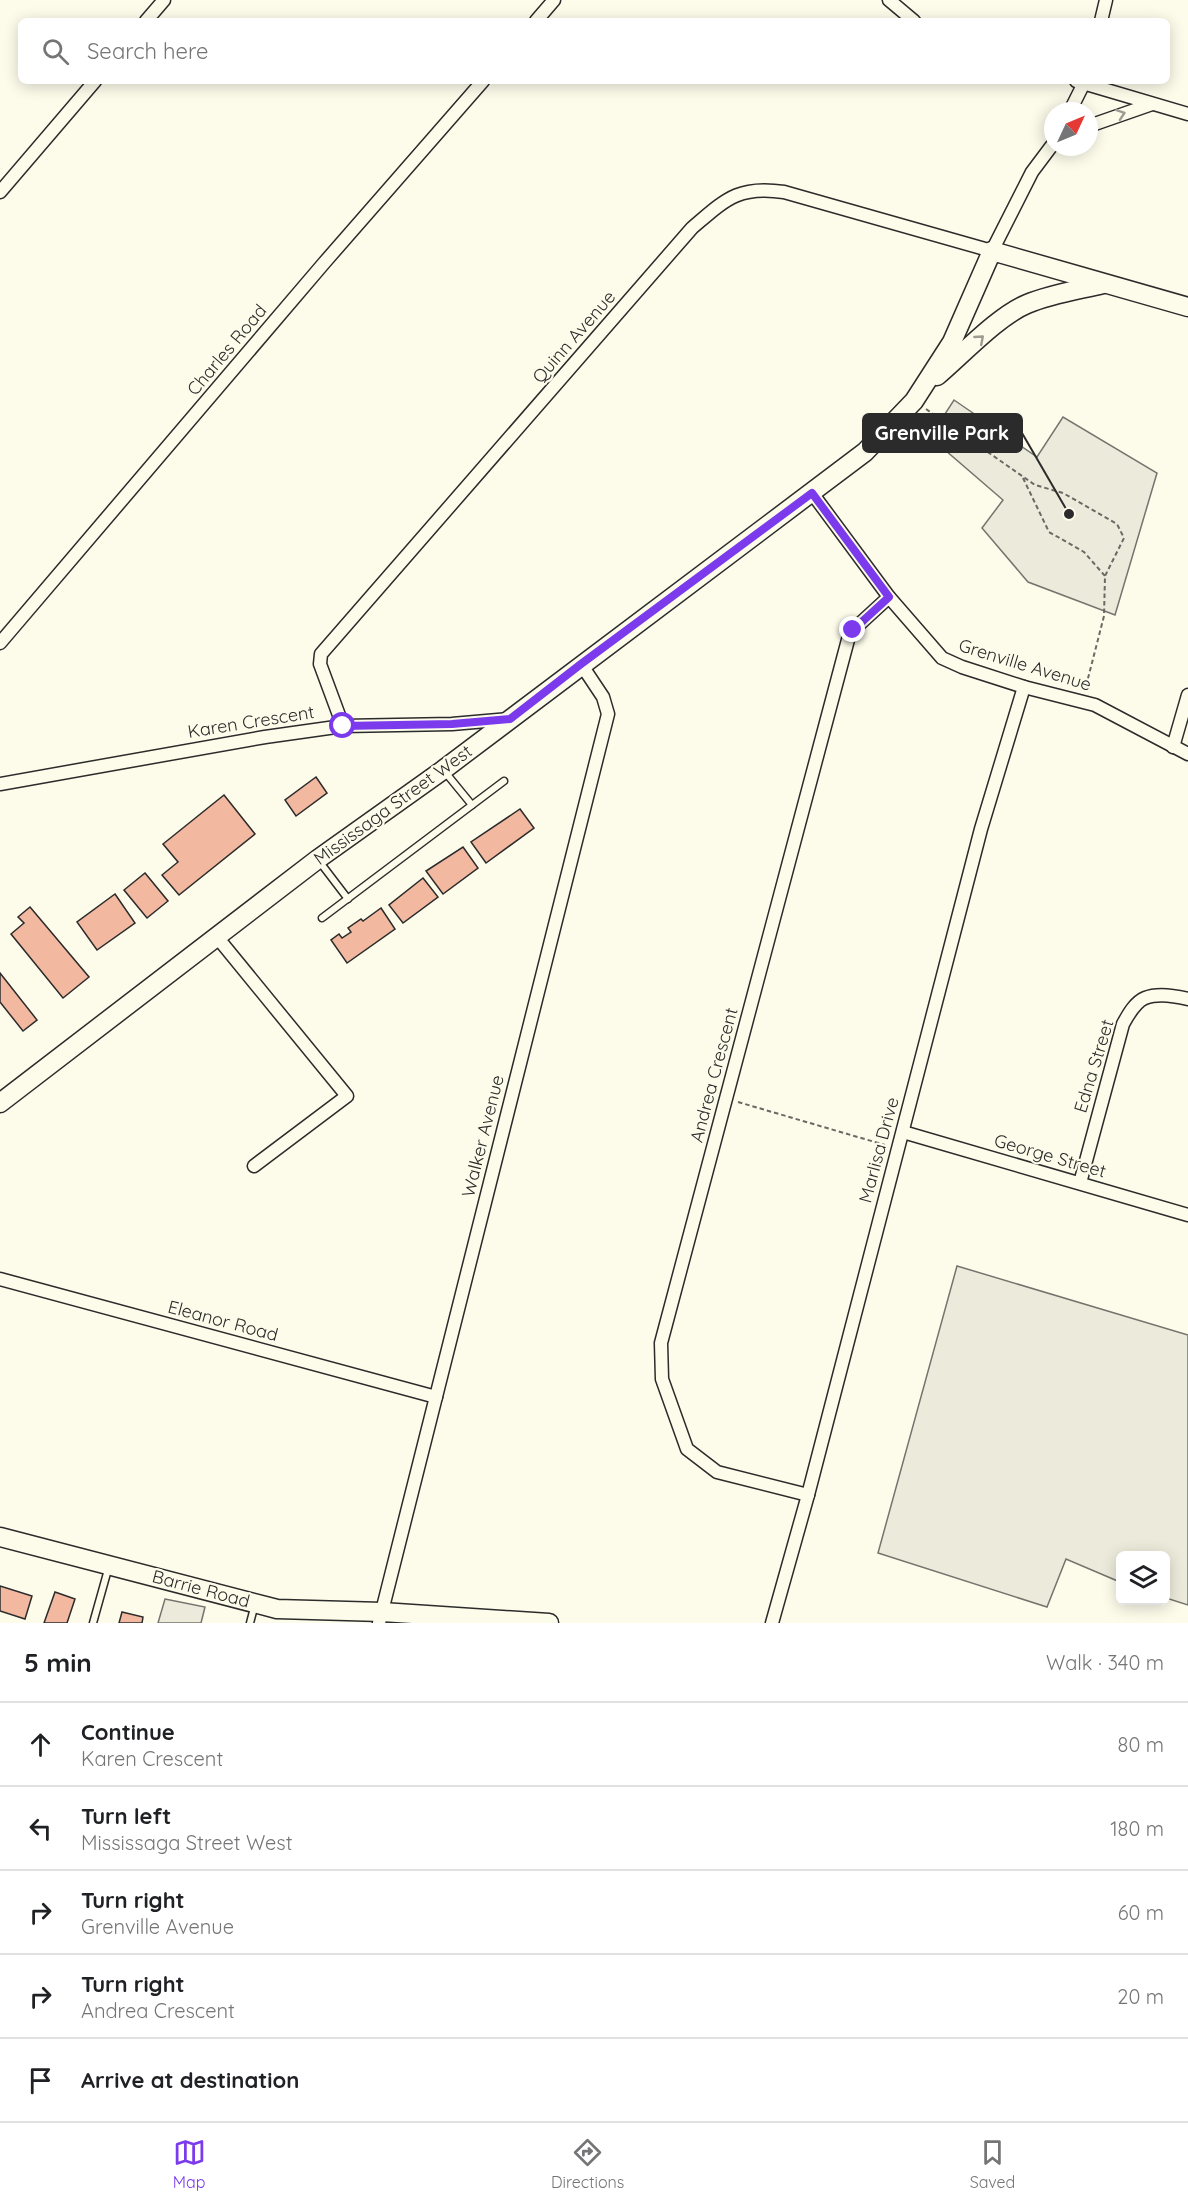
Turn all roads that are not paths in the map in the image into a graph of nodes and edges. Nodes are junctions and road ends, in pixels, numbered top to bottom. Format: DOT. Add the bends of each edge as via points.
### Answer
graph roads {
  1 [pos="164,0"];
  2 [pos="554,0"];
  3 [pos="889,0"];
  4 [pos="1106,0"];
  5 [pos="149,18"];
  6 [pos="539,18"];
  7 [pos="910,18"];
  8 [pos="1102,18"];
  9 [pos="92,84"];
  10 [pos="480,84"];
  11 [pos="1081,84"];
  12 [pos="1088,84"];
  13 [pos="1074,102"];
  14 [pos="1153,104"];
  15 [pos="1188,114"];
  16 [pos="1098,123"];
  17 [pos="1044,156"];
  18 [pos="0,192"];
  19 [pos="992,251"];
  20 [pos="1106,284"];
  21 [pos="1188,307"];
  22 [pos="917,396"];
  23 [pos="812,493"];
  24 [pos="889,597"];
  25 [pos="0,643"];
  26 [pos="581,664"];
  27 [pos="1024,687"];
  28 [pos="1188,695"];
  29 [pos="510,719"];
  30 [pos="343,726"];
  31 [pos="1173,747"];
  32 [pos="1188,754"];
  33 [pos="443,770"];
  34 [pos="504,781"];
  35 [pos="0,784"];
  36 [pos="472,805"];
  37 [pos="318,859"];
  38 [pos="348,899"];
  39 [pos="322,918"];
  40 [pos="217,937"];
  41 [pos="1184,998"];
  42 [pos="0,1103"];
  43 [pos="903,1132"];
  44 [pos="254,1166"];
  45 [pos="1080,1183"];
  46 [pos="1188,1215"];
  47 [pos="0,1279"];
  48 [pos="436,1397"];
  49 [pos="808,1496"];
  50 [pos="0,1537"];
  51 [pos="109,1566"];
  52 [pos="255,1603"];
  53 [pos="381,1618"];
  54 [pos="93,1623"];
  55 [pos="250,1623"];
  56 [pos="549,1623"];
  57 [pos="772,1623"];
  1 -- 5 [label="street"];
  2 -- 6 [label="street"];
  3 -- 7 [label="street"];
  4 -- 8 [label="street"];
  9 -- 18 [label="street"];
  10 -- 25 [label="street, Charles Road"];
  11 -- 13 [label="street"];
  12 -- 14 [label="street"];
  14 -- 15 [label="street"];
  16 -- 14 [label="street, one-way"];
  17 -- 19 [label="street"];
  19 -- 20 [label="street"];
  19 -- 22 [label="street, Mississaga Street West" via="952,342"];
  19 -- 30 [label="street, Quinn Avenue" via="784,192 742,192 719,205 692,228 321,654 320,664"];
  20 -- 21 [label="street"];
  22 -- 20 [label="street, one-way" via="994,326 1020,308"];
  22 -- 23 [label="street, Mississaga Street West" via="865,452"];
  23 -- 24 [label="street, Grenville Avenue"];
  23 -- 26 [label="street, Mississaga Street West"];
  24 -- 27 [label="street, Grenville Avenue" via="942,658"];
  24 -- 49 [label="street, Andrea Crescent" via="849,636 661,1343 662,1379 687,1449 717,1472"];
  26 -- 29 [label="street, Mississaga Street West"];
  26 -- 48 [label="street, Walker Avenue" via="603,697 608,714"];
  27 -- 31 [label="street, Grenville Avenue" via="1095,705"];
  27 -- 43 [label="street, Marlisa Drive" via="981,829"];
  28 -- 31 [label="street"];
  29 -- 30 [label="street, Karen Crescent"];
  29 -- 33 [label="street, Mississaga Street West"];
  30 -- 35 [label="street, Karen Crescent"];
  31 -- 32 [label="street, Grenville Avenue"];
  33 -- 36 [label="lane"];
  33 -- 37 [label="street, Mississaga Street West"];
  34 -- 36 [label="lane"];
  36 -- 38 [label="lane"];
  37 -- 38 [label="lane"];
  37 -- 40 [label="street, Mississaga Street West"];
  38 -- 39 [label="lane"];
  40 -- 42 [label="street, Mississaga Street West"];
  40 -- 44 [label="street" via="347,1096"];
  41 -- 45 [label="street, Edna Street" via="1144,998 1123,1024"];
  43 -- 45 [label="street, George Street"];
  43 -- 49 [label="street, Marlisa Drive"];
  45 -- 46 [label="street, George Street"];
  47 -- 48 [label="street, Eleanor Road"];
  48 -- 53 [label="street, Walker Avenue"];
  49 -- 57 [label="street, Marlisa Drive"];
  50 -- 51 [label="street, Barrie Road"];
  51 -- 52 [label="street, Barrie Road"];
  51 -- 54 [label="lane"];
  52 -- 53 [label="street, Barrie Road" via="277,1609"];
  52 -- 55 [label="lane"];
  53 -- 56 [label="street, Barrie Road"];
}
